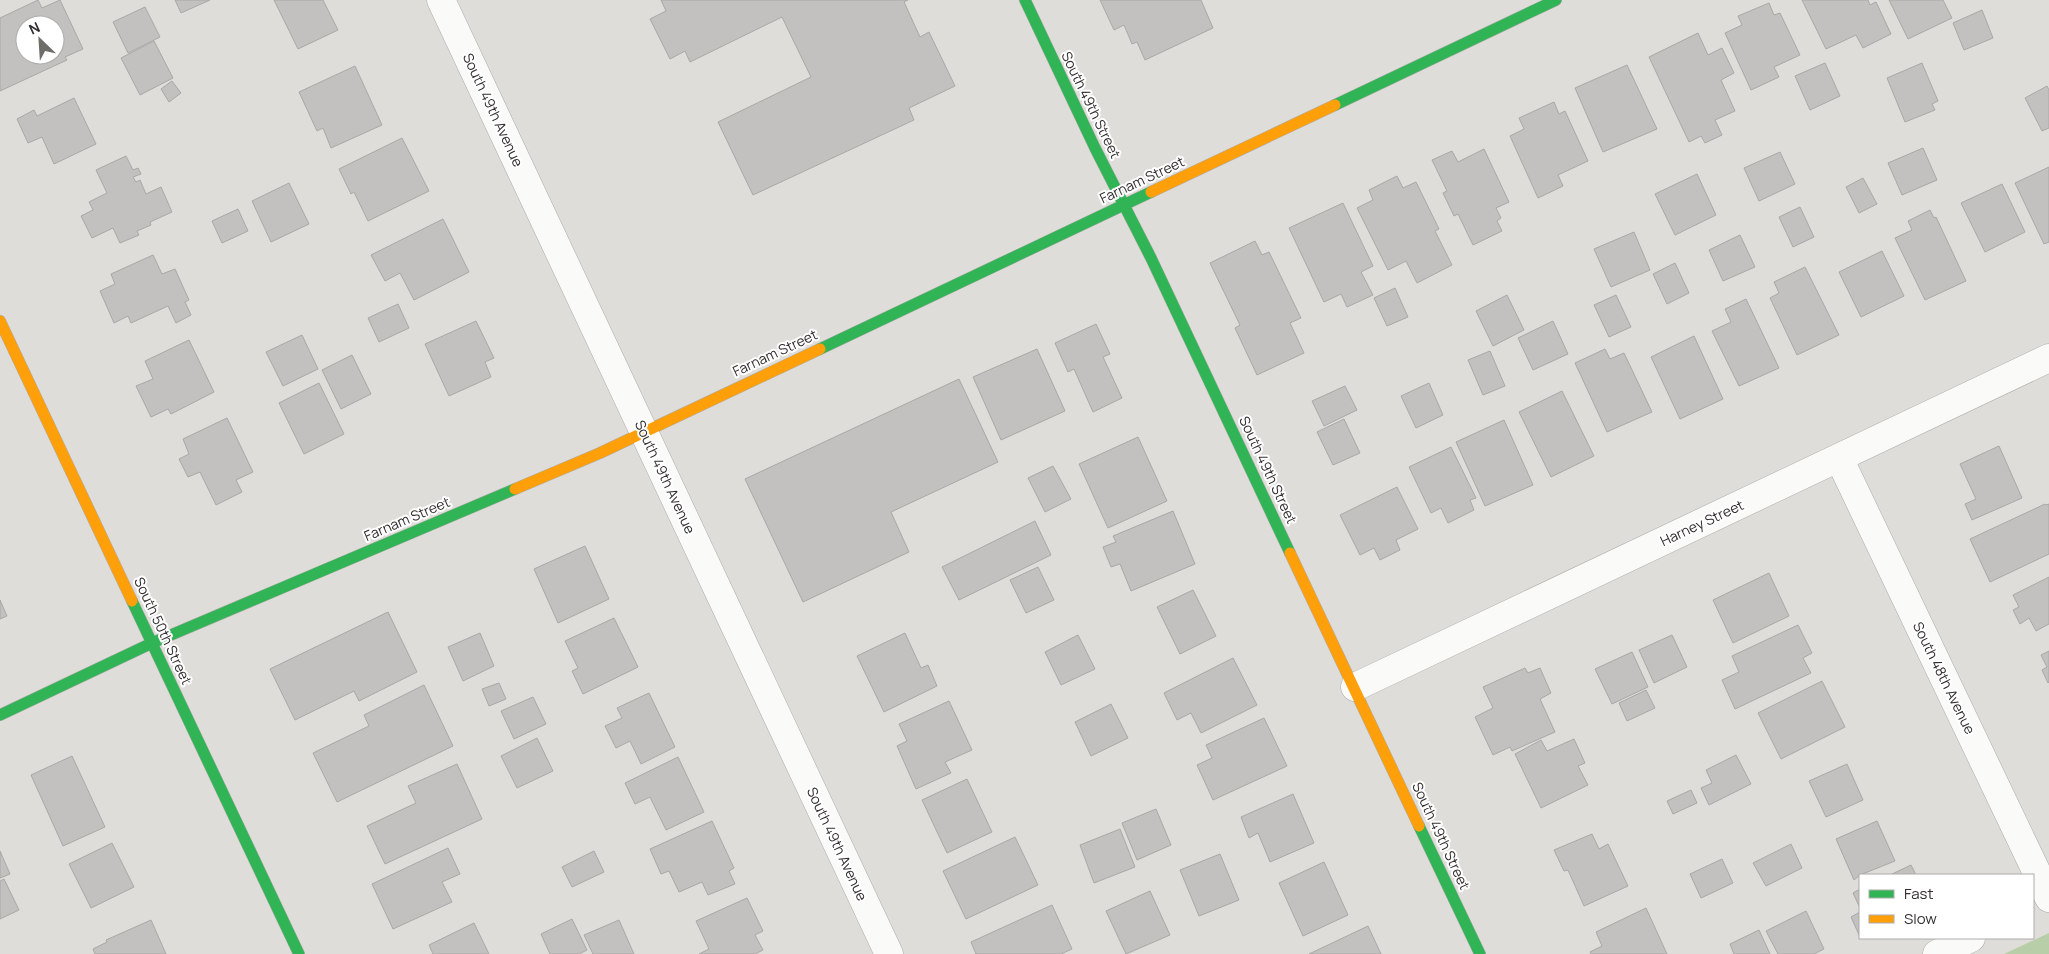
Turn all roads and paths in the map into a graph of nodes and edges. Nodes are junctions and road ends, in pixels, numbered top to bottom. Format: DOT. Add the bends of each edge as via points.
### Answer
graph roads {
  1 [pos="441,0"];
  2 [pos="1024,0"];
  3 [pos="1556,0"];
  4 [pos="1124,205"];
  5 [pos="0,320"];
  6 [pos="2049,358"];
  7 [pos="644,432"];
  8 [pos="1839,458"];
  9 [pos="152,643"];
  10 [pos="1355,687"];
  11 [pos="0,715"];
  12 [pos="2049,899"];
  13 [pos="2034,908"];
  14 [pos="1969,939"];
  15 [pos="299,954"];
  16 [pos="889,954"];
  17 [pos="1480,954"];
  18 [pos="1937,954"];
  1 -- 7 [label="street, South 49th Avenue"];
  2 -- 4 [label="main road, South 49th Street"];
  3 -- 4 [label="main road, Farnam Street"];
  4 -- 7 [label="main road, Farnam Street"];
  4 -- 10 [label="main road, South 49th Street"];
  5 -- 9 [label="main road, South 50th Street"];
  6 -- 8 [label="street, Harney Street"];
  7 -- 9 [label="main road, Farnam Street"];
  7 -- 16 [label="street, South 49th Avenue"];
  8 -- 10 [label="street, Harney Street"];
  8 -- 12 [label="street, South 48th Avenue"];
  9 -- 11 [label="main road, Farnam Street"];
  9 -- 15 [label="main road, South 50th Street"];
  10 -- 17 [label="main road, South 49th Street"];
  12 -- 13 [label="street"];
  14 -- 18 [label="street"];
}
